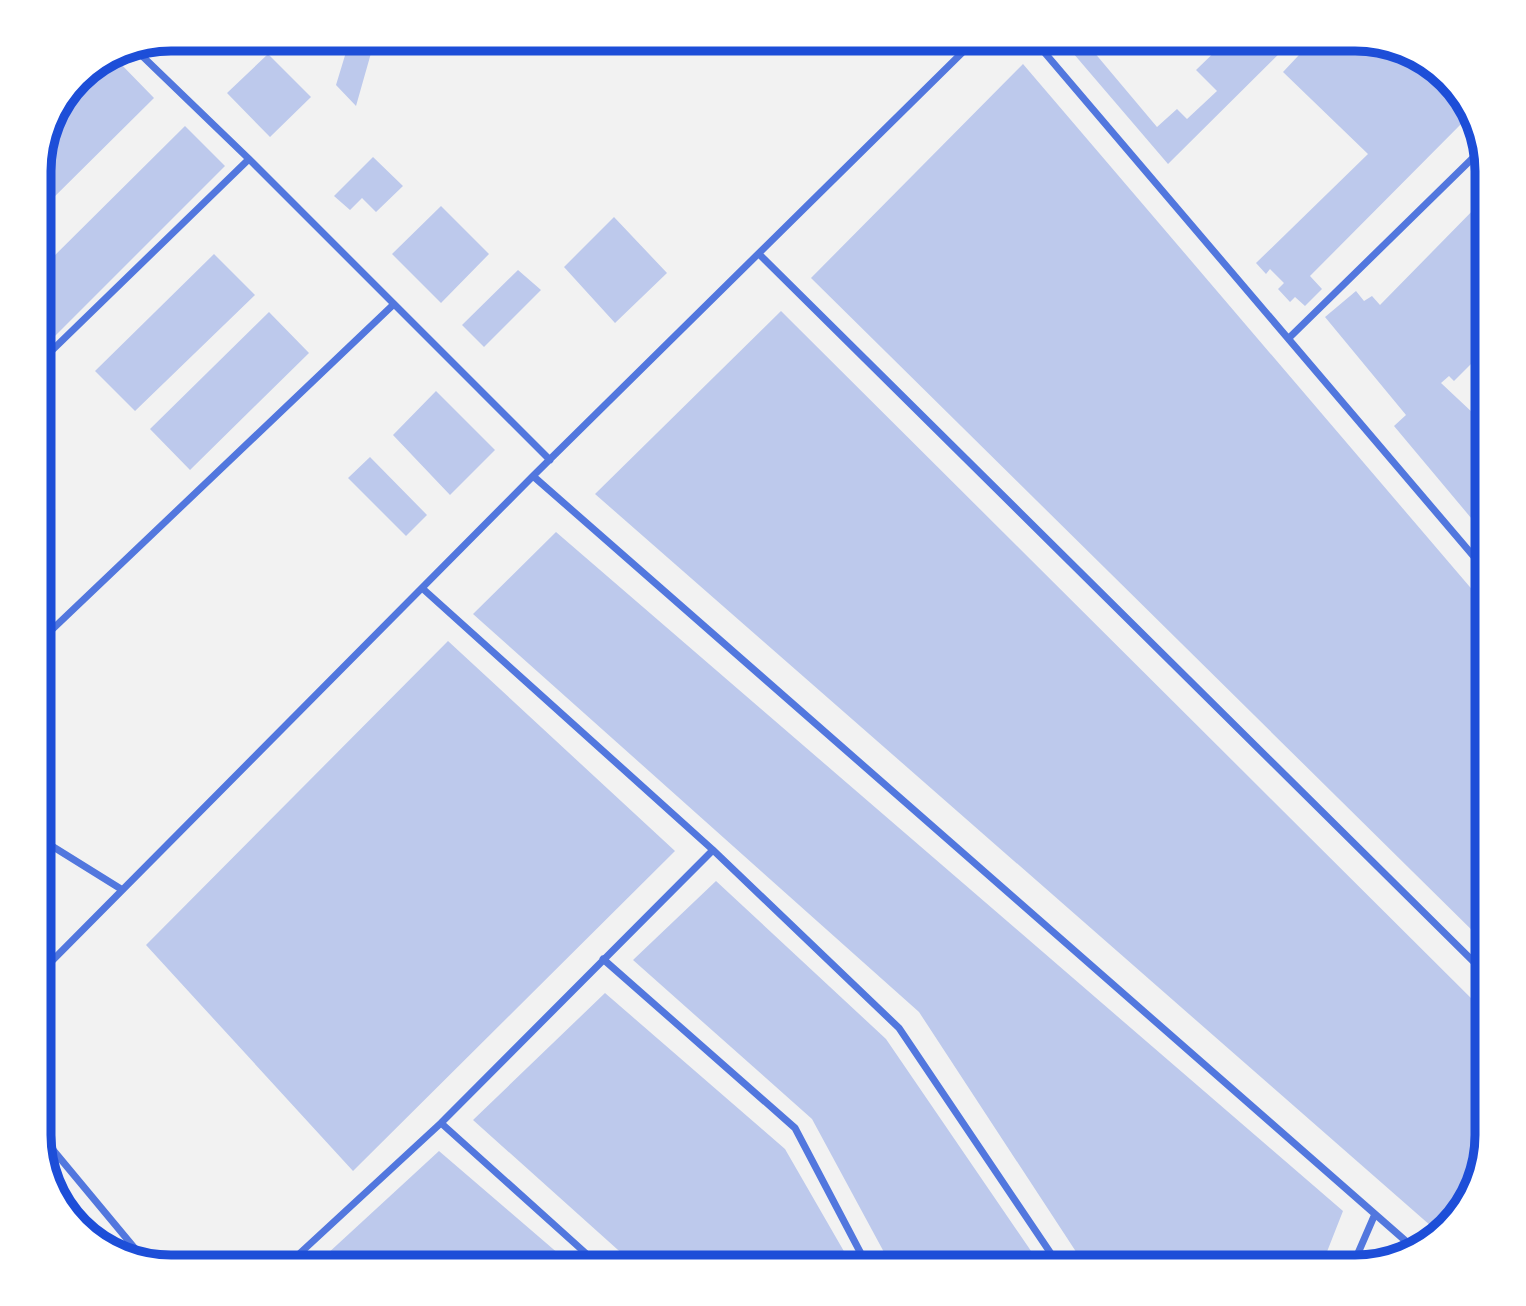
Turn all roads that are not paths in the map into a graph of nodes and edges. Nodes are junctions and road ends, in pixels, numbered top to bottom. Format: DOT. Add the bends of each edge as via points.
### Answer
graph roads {
  1 [pos="963,51"];
  2 [pos="1043,51"];
  3 [pos="141,55"];
  4 [pos="1474,157"];
  5 [pos="249,159"];
  6 [pos="759,254"];
  7 [pos="394,304"];
  8 [pos="1290,337"];
  9 [pos="51,351"];
  10 [pos="550,460"];
  11 [pos="533,476"];
  12 [pos="1475,557"];
  13 [pos="422,588"];
  14 [pos="51,631"];
  15 [pos="51,845"];
  16 [pos="713,849"];
  17 [pos="121,889"];
  18 [pos="603,959"];
  19 [pos="51,962"];
  20 [pos="1475,962"];
  21 [pos="440,1123"];
  22 [pos="52,1149"];
  23 [pos="1375,1214"];
  24 [pos="1408,1243"];
  25 [pos="136,1250"];
  26 [pos="299,1255"];
  27 [pos="587,1255"];
  28 [pos="861,1255"];
  29 [pos="1051,1255"];
  30 [pos="1358,1255"];
  1 -- 6 [label="street"];
  2 -- 8 [label="street"];
  3 -- 5 [label="street"];
  4 -- 8 [label="street"];
  5 -- 7 [label="street"];
  5 -- 9 [label="street"];
  6 -- 10 [label="street"];
  6 -- 20 [label="street"];
  7 -- 10 [label="street"];
  7 -- 14 [label="street"];
  8 -- 12 [label="street"];
  10 -- 11 [label="street"];
  11 -- 13 [label="street"];
  11 -- 23 [label="street"];
  13 -- 16 [label="street"];
  13 -- 17 [label="street"];
  15 -- 17 [label="street"];
  16 -- 18 [label="street"];
  16 -- 29 [label="street" via="899,1028"];
  17 -- 19 [label="street"];
  18 -- 21 [label="street"];
  18 -- 28 [label="street" via="795,1128"];
  21 -- 26 [label="street"];
  21 -- 27 [label="street"];
  22 -- 25 [label="street"];
  23 -- 24 [label="street"];
  23 -- 30 [label="street"];
}
